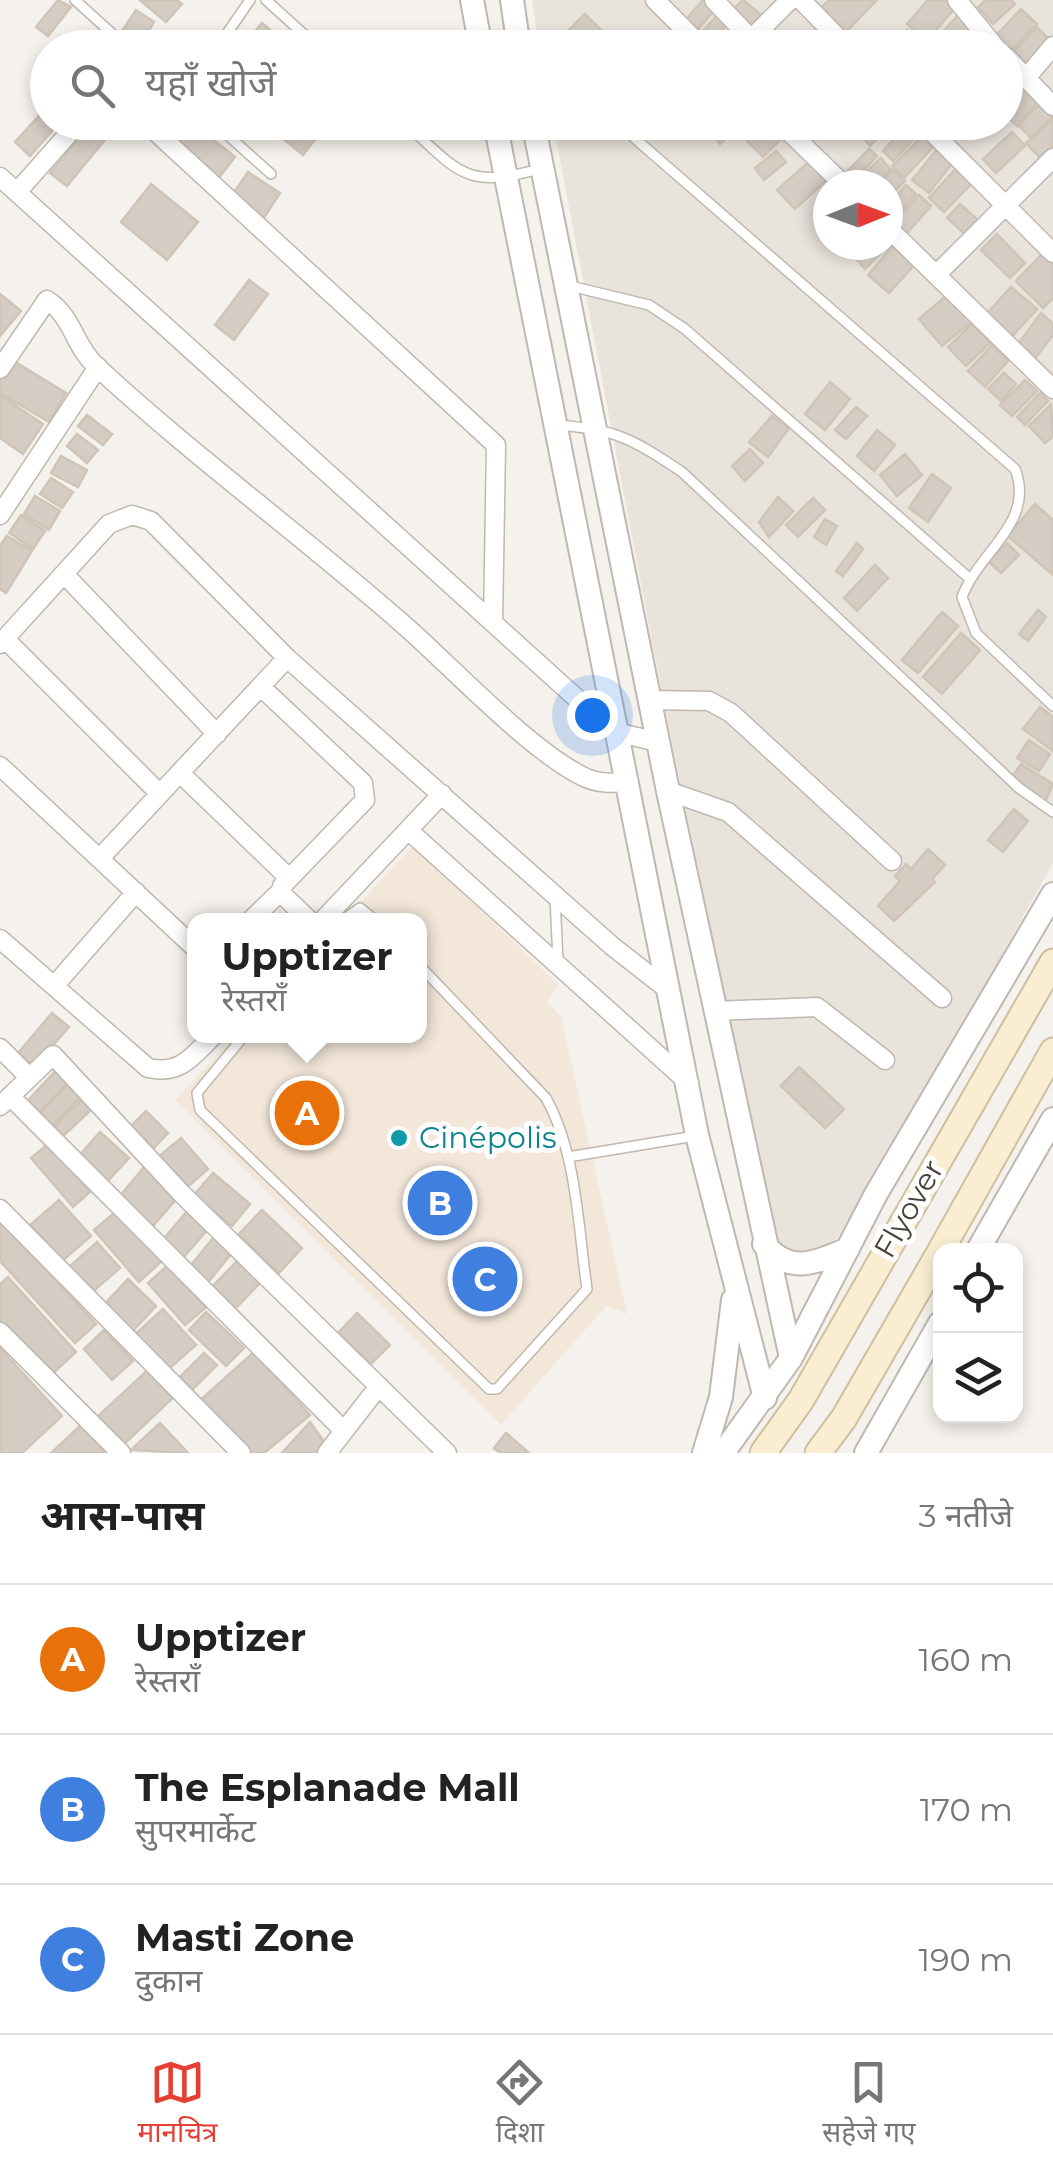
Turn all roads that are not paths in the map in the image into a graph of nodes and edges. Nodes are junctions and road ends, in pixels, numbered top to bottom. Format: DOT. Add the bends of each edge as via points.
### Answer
graph roads {
  1 [pos="75,0"];
  2 [pos="250,0"];
  3 [pos="266,0"];
  4 [pos="472,0"];
  5 [pos="655,0"];
  6 [pos="714,0"];
  7 [pos="790,0"];
  8 [pos="801,0"];
  9 [pos="956,0"];
  10 [pos="517,4"];
  11 [pos="108,30"];
  12 [pos="229,30"];
  13 [pos="299,30"];
  14 [pos="478,30"];
  15 [pos="518,30"];
  16 [pos="685,30"];
  17 [pos="737,30"];
  18 [pos="760,30"];
  19 [pos="830,30"];
  20 [pos="981,30"];
  21 [pos="1053,46"];
  22 [pos="1023,75"];
  23 [pos="1026,78"];
  24 [pos="1053,106"];
  25 [pos="63,140"];
  26 [pos="165,140"];
  27 [pos="233,140"];
  28 [pos="425,140"];
  29 [pos="499,140"];
  30 [pos="536,140"];
  31 [pos="637,140"];
  32 [pos="798,140"];
  33 [pos="940,140"];
  34 [pos="1053,158"];
  35 [pos="541,168"];
  36 [pos="829,170"];
  37 [pos="271,174"];
  38 [pos="0,177"];
  39 [pos="506,178"];
  40 [pos="17,192"];
  41 [pos="1006,207"];
  42 [pos="903,243"];
  43 [pos="1053,253"];
  44 [pos="936,276"];
  45 [pos="568,286"];
  46 [pos="98,367"];
  47 [pos="0,369"];
  48 [pos="1053,388"];
  49 [pos="555,425"];
  50 [pos="596,428"];
  51 [pos="0,515"];
  52 [pos="64,574"];
  53 [pos="969,578"];
  54 [pos="493,623"];
  55 [pos="2,642"];
  56 [pos="287,658"];
  57 [pos="261,687"];
  58 [pos="651,700"];
  59 [pos="1053,706"];
  60 [pos="620,733"];
  61 [pos="217,734"];
  62 [pos="658,742"];
  63 [pos="0,766"];
  64 [pos="180,773"];
  65 [pos="629,782"];
  66 [pos="668,791"];
  67 [pos="160,794"];
  68 [pos="442,794"];
  69 [pos="1053,812"];
  70 [pos="408,830"];
  71 [pos="100,858"];
  72 [pos="892,862"];
  73 [pos="286,884"];
  74 [pos="136,892"];
  75 [pos="554,894"];
  76 [pos="1053,894"];
  77 [pos="258,913"];
  78 [pos="305,913"];
  79 [pos="330,913"];
  80 [pos="0,939"];
  81 [pos="187,940"];
  82 [pos="1053,962"];
  83 [pos="558,970"];
  84 [pos="427,973"];
  85 [pos="55,985"];
  86 [pos="667,989"];
  87 [pos="942,998"];
  88 [pos="714,1011"];
  89 [pos="206,1043"];
  90 [pos="238,1043"];
  91 [pos="0,1048"];
  92 [pos="1053,1051"];
  93 [pos="884,1060"];
  94 [pos="30,1077"];
  95 [pos="689,1083"];
  96 [pos="5,1101"];
  97 [pos="1053,1118"];
  98 [pos="698,1135"];
  99 [pos="568,1157"];
  100 [pos="0,1209"];
  101 [pos="945,1243"];
  102 [pos="982,1243"];
  103 [pos="764,1244"];
  104 [pos="848,1249"];
  105 [pos="933,1265"];
  106 [pos="734,1276"];
  107 [pos="0,1332"];
  108 [pos="934,1333"];
  109 [pos="791,1358"];
  110 [pos="379,1386"];
  111 [pos="765,1398"];
  112 [pos="342,1430"];
  113 [pos="870,1452"];
  114 [pos="121,1453"];
  115 [pos="240,1453"];
  116 [pos="327,1453"];
  117 [pos="447,1453"];
  118 [pos="704,1453"];
  119 [pos="723,1453"];
  120 [pos="763,1453"];
  121 [pos="818,1453"];
  1 -- 11 [label="lane"];
  2 -- 12 [label="lane"];
  3 -- 13 [label="lane"];
  4 -- 14 [label="street"];
  5 -- 16 [label="street"];
  6 -- 17 [label="street"];
  7 -- 18 [label="street"];
  8 -- 19 [label="street"];
  9 -- 20 [label="street"];
  10 -- 15 [label="street"];
  21 -- 23 [label="street"];
  22 -- 23 [label="street"];
  23 -- 24 [label="street"];
  25 -- 40 [label="street"];
  26 -- 54 [label="street" via="496,445"];
  27 -- 37 [label="lane"];
  28 -- 39 [label="lane" via="467,176"];
  29 -- 39 [label="street"];
  30 -- 35 [label="street"];
  31 -- 53 [label="lane" via="1015,469 1022,501 1017,516"];
  32 -- 36 [label="street"];
  33 -- 41 [label="street"];
  34 -- 41 [label="street"];
  35 -- 39 [label="lane"];
  35 -- 45 [label="street"];
  38 -- 40 [label="street"];
  39 -- 49 [label="street"];
  40 -- 54 [label="street"];
  41 -- 43 [label="street"];
  41 -- 44 [label="street"];
  42 -- 44 [label="street"];
  44 -- 48 [label="street"];
  45 -- 50 [label="street"];
  45 -- 53 [label="lane" via="650,306 685,329"];
  46 -- 47 [label="street" via="64,311 47,300"];
  46 -- 51 [label="street"];
  46 -- 65 [label="street" via="550,754 585,778"];
  49 -- 50 [label="lane"];
  49 -- 60 [label="street"];
  50 -- 58 [label="street"];
  50 -- 69 [label="lane" via="628,436 682,472 1019,788"];
  52 -- 55 [label="street"];
  52 -- 56 [label="street" via="109,524 142,516"];
  52 -- 61 [label="street"];
  53 -- 59 [label="lane" via="962,597 976,632"];
  54 -- 60 [label="street"];
  55 -- 67 [label="street"];
  56 -- 57 [label="street"];
  56 -- 68 [label="street"];
  57 -- 61 [label="street"];
  57 -- 73 [label="street" via="366,792 366,800"];
  58 -- 62 [label="street"];
  58 -- 72 [label="street" via="709,701 730,712"];
  60 -- 62 [label="street"];
  60 -- 65 [label="street"];
  61 -- 64 [label="street"];
  62 -- 66 [label="street"];
  63 -- 71 [label="street"];
  64 -- 67 [label="street"];
  64 -- 73 [label="street"];
  65 -- 86 [label="street"];
  66 -- 87 [label="street" via="728,812"];
  66 -- 88 [label="street"];
  67 -- 71 [label="street"];
  68 -- 70 [label="street"];
  68 -- 75 [label="street"];
  70 -- 79 [label="street"];
  70 -- 83 [label="street"];
  71 -- 74 [label="street"];
  73 -- 77 [label="street"];
  73 -- 78 [label="street"];
  74 -- 81 [label="street"];
  74 -- 85 [label="street"];
  75 -- 83 [label="lane"];
  75 -- 86 [label="street"];
  76 -- 104 [label="street"];
  80 -- 85 [label="street"];
  82 -- 120 [label="main road, Flyover" via="801,1400"];
  83 -- 95 [label="street"];
  84 -- 99 [label="lane" via="546,1098"];
  85 -- 89 [label="street" via="148,1068 182,1067"];
  86 -- 95 [label="street"];
  88 -- 93 [label="street" via="817,1008"];
  88 -- 103 [label="street"];
  90 -- 99 [label="lane" via="197,1093 200,1110 489,1389 497,1389 587,1288"];
  91 -- 94 [label="street"];
  92 -- 101 [label="main road, Flyover"];
  94 -- 96 [label="street"];
  94 -- 110 [label="street" via="53,1055 182,1194"];
  95 -- 98 [label="street"];
  96 -- 112 [label="street"];
  97 -- 102 [label="street"];
  98 -- 99 [label="lane"];
  98 -- 106 [label="street"];
  100 -- 115 [label="street"];
  103 -- 104 [label="street" via="790,1265"];
  103 -- 109 [label="street"];
  104 -- 109 [label="street"];
  105 -- 121 [label="main road, Flyover"];
  106 -- 111 [label="street"];
  106 -- 118 [label="street" via="722,1397"];
  107 -- 114 [label="street"];
  108 -- 113 [label="street"];
  109 -- 111 [label="street"];
  110 -- 112 [label="street"];
  110 -- 117 [label="street"];
  111 -- 119 [label="street"];
  112 -- 116 [label="street"];
}
